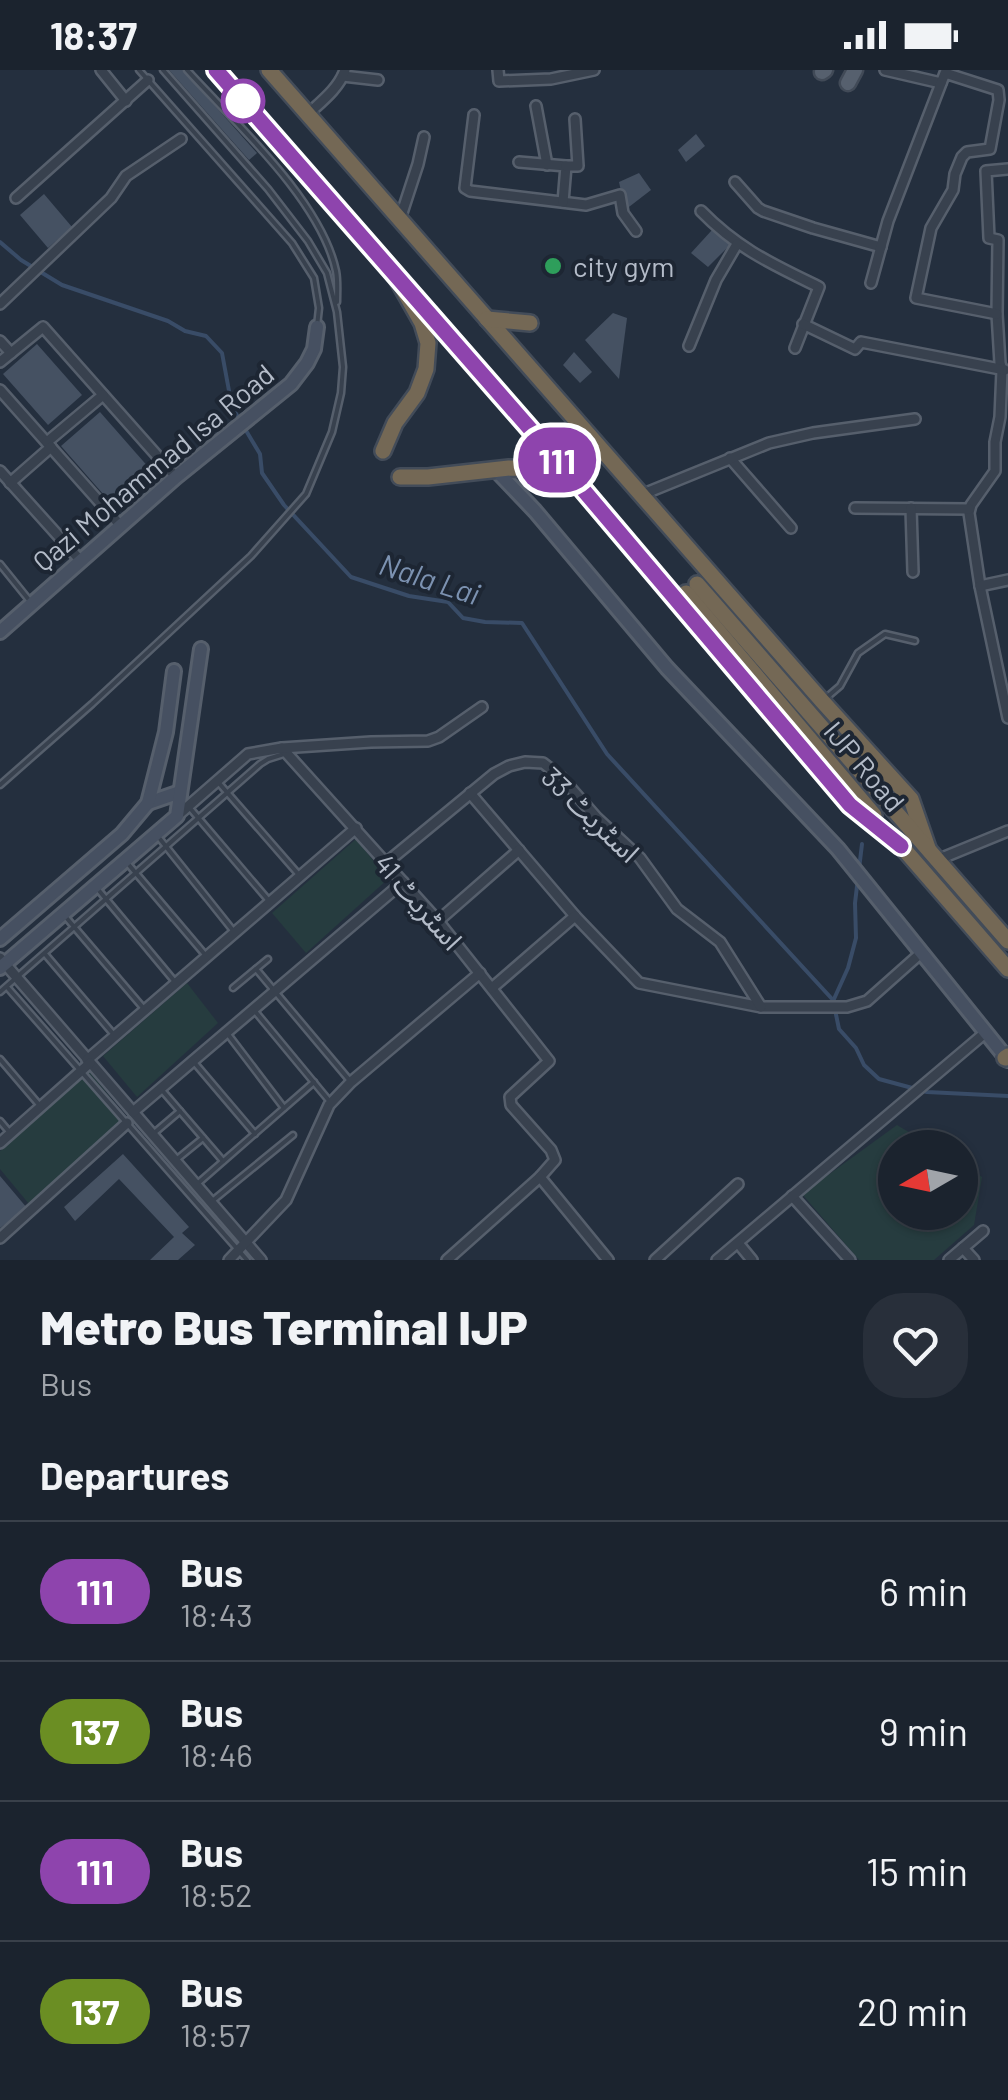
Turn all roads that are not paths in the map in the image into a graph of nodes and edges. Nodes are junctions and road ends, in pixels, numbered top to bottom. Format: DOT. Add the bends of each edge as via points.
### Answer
graph roads {
  1 [pos="101,70"];
  2 [pos="140,70"];
  3 [pos="164,70"];
  4 [pos="187,70"];
  5 [pos="216,70"];
  6 [pos="269,70"];
  7 [pos="498,70"];
  8 [pos="594,70"];
  9 [pos="885,70"];
  10 [pos="344,73"];
  11 [pos="148,80"];
  12 [pos="378,80"];
  13 [pos="940,83"];
  14 [pos="126,101"];
  15 [pos="536,106"];
  16 [pos="308,114"];
  17 [pos="474,114"];
  18 [pos="575,119"];
  19 [pos="424,137"];
  20 [pos="181,139"];
  21 [pos="990,148"];
  22 [pos="518,162"];
  23 [pos="547,164"];
  24 [pos="566,166"];
  25 [pos="1008,169"];
  26 [pos="996,171"];
  27 [pos="735,182"];
  28 [pos="16,198"];
  29 [pos="563,202"];
  30 [pos="701,211"];
  31 [pos="400,219"];
  32 [pos="636,231"];
  33 [pos="737,244"];
  34 [pos="881,247"];
  35 [pos="392,270"];
  36 [pos="871,283"];
  37 [pos="0,304"];
  38 [pos="337,312"];
  39 [pos="487,319"];
  40 [pos="1001,319"];
  41 [pos="530,323"];
  42 [pos="803,324"];
  43 [pos="317,326"];
  44 [pos="0,341"];
  45 [pos="689,346"];
  46 [pos="795,348"];
  47 [pos="11,353"];
  48 [pos="0,362"];
  49 [pos="1005,370"];
  50 [pos="0,390"];
  51 [pos="103,396"];
  52 [pos="1004,418"];
  53 [pos="916,420"];
  54 [pos="49,445"];
  55 [pos="383,451"];
  56 [pos="730,458"];
  57 [pos="496,470"];
  58 [pos="995,471"];
  59 [pos="1008,472"];
  60 [pos="176,476"];
  61 [pos="400,477"];
  62 [pos="4,478"];
  63 [pos="580,486"];
  64 [pos="641,494"];
  65 [pos="855,508"];
  66 [pos="911,508"];
  67 [pos="969,509"];
  68 [pos="120,525"];
  69 [pos="791,528"];
  70 [pos="80,560"];
  71 [pos="0,564"];
  72 [pos="913,572"];
  73 [pos="1008,580"];
  74 [pos="980,586"];
  75 [pos="32,603"];
  76 [pos="0,632"];
  77 [pos="916,641"];
  78 [pos="201,648"];
  79 [pos="174,672"];
  80 [pos="822,701"];
  81 [pos="482,707"];
  82 [pos="1008,718"];
  83 [pos="285,751"];
  84 [pos="217,780"];
  85 [pos="0,786"];
  86 [pos="180,792"];
  87 [pos="229,793"];
  88 [pos="470,793"];
  89 [pos="148,803"];
  90 [pos="182,811"];
  91 [pos="199,820"];
  92 [pos="356,828"];
  93 [pos="1008,830"];
  94 [pos="156,834"];
  95 [pos="901,846"];
  96 [pos="168,848"];
  97 [pos="519,850"];
  98 [pos="932,854"];
  99 [pos="125,861"];
  100 [pos="386,863"];
  101 [pos="138,874"];
  102 [pos="300,876"];
  103 [pos="403,882"];
  104 [pos="95,886"];
  105 [pos="107,900"];
  106 [pos="270,902"];
  107 [pos="63,914"];
  108 [pos="575,916"];
  109 [pos="438,921"];
  110 [pos="76,927"];
  111 [pos="235,933"];
  112 [pos="0,939"];
  113 [pos="1008,940"];
  114 [pos="920,952"];
  115 [pos="45,954"];
  116 [pos="207,957"];
  117 [pos="268,959"];
  118 [pos="1,964"];
  119 [pos="256,969"];
  120 [pos="1008,969"];
  121 [pos="480,973"];
  122 [pos="16,978"];
  123 [pos="176,983"];
  124 [pos="7,986"];
  125 [pos="234,988"];
  126 [pos="492,988"];
  127 [pos="0,992"];
  128 [pos="276,992"];
  129 [pos="761,1007"];
  130 [pos="145,1010"];
  131 [pos="254,1010"];
  132 [pos="227,1033"];
  133 [pos="985,1033"];
  134 [pos="115,1036"];
  135 [pos="1007,1058"];
  136 [pos="0,1059"];
  137 [pos="89,1061"];
  138 [pos="193,1062"];
  139 [pos="80,1071"];
  140 [pos="314,1082"];
  141 [pos="351,1082"];
  142 [pos="161,1088"];
  143 [pos="330,1103"];
  144 [pos="40,1107"];
  145 [pos="284,1108"];
  146 [pos="180,1111"];
  147 [pos="133,1112"];
  148 [pos="0,1121"];
  149 [pos="127,1123"];
  150 [pos="11,1134"];
  151 [pos="255,1134"];
  152 [pos="152,1135"];
  153 [pos="293,1135"];
  154 [pos="203,1138"];
  155 [pos="0,1143"];
  156 [pos="175,1161"];
  157 [pos="223,1161"];
  158 [pos="540,1177"];
  159 [pos="738,1184"];
  160 [pos="196,1185"];
  161 [pos="792,1196"];
  162 [pos="211,1202"];
  163 [pos="983,1231"];
  164 [pos="0,1238"];
  165 [pos="738,1243"];
  166 [pos="243,1247"];
  167 [pos="963,1248"];
  168 [pos="659,1259"];
  169 [pos="229,1260"];
  170 [pos="247,1260"];
  171 [pos="261,1260"];
  172 [pos="447,1260"];
  173 [pos="608,1260"];
  174 [pos="717,1260"];
  175 [pos="752,1260"];
  176 [pos="850,1260"];
  177 [pos="949,1260"];
  178 [pos="974,1260"];
  1 -- 14 [label="street"];
  2 -- 11 [label="lane"];
  3 -- 38 [label="lane" via="308,241 327,273"];
  4 -- 38 [label="lane" via="314,218 336,272"];
  5 -- 35 [label="highway"];
  6 -- 16 [label="highway"];
  7 -- 8 [label="street" via="499,82"];
  9 -- 13 [label="street"];
  10 -- 12 [label="street"];
  10 -- 16 [label="street"];
  11 -- 14 [label="street"];
  11 -- 43 [label="lane" via="292,243 314,278"];
  13 -- 21 [label="street" via="944,72 998,90"];
  13 -- 34 [label="street"];
  14 -- 28 [label="street"];
  15 -- 23 [label="street"];
  16 -- 31 [label="highway"];
  17 -- 29 [label="street" via="465,188"];
  18 -- 24 [label="street" via="578,166"];
  19 -- 31 [label="street"];
  20 -- 37 [label="street" via="126,176"];
  21 -- 26 [label="street"];
  21 -- 40 [label="street" via="962,156 953,190 931,228 916,298"];
  22 -- 23 [label="street"];
  23 -- 24 [label="street"];
  24 -- 29 [label="street"];
  25 -- 26 [label="street"];
  26 -- 40 [label="street" via="986,171 989,238 998,240 1000,256"];
  27 -- 34 [label="street" via="764,211"];
  29 -- 32 [label="street" via="620,195"];
  30 -- 33 [label="street"];
  31 -- 39 [label="highway"];
  33 -- 42 [label="street" via="818,287"];
  33 -- 45 [label="street"];
  34 -- 36 [label="street"];
  35 -- 55 [label="highway" via="428,343 417,393"];
  35 -- 63 [label="highway"];
  38 -- 85 [label="lane" via="341,393 306,494 251,556"];
  39 -- 41 [label="highway"];
  39 -- 64 [label="highway"];
  40 -- 49 [label="street"];
  42 -- 46 [label="street"];
  42 -- 49 [label="street" via="854,349 861,342"];
  43 -- 60 [label="street, Qazi Mohammad Isa Road" via="314,348 292,384"];
  44 -- 47 [label="street"];
  47 -- 48 [label="street"];
  47 -- 51 [label="street" via="43,327"];
  49 -- 52 [label="street"];
  50 -- 54 [label="street"];
  51 -- 54 [label="street"];
  51 -- 60 [label="street"];
  52 -- 58 [label="street"];
  53 -- 56 [label="street" via="813,433"];
  54 -- 62 [label="street"];
  54 -- 68 [label="street"];
  56 -- 64 [label="street"];
  56 -- 69 [label="street"];
  57 -- 61 [label="highway"];
  57 -- 63 [label="highway" via="548,469"];
  57 -- 114 [label="street" via="666,668 838,850"];
  58 -- 59 [label="street"];
  58 -- 67 [label="street"];
  60 -- 68 [label="street, Qazi Mohammad Isa Road"];
  62 -- 70 [label="street"];
  63 -- 95 [label="highway" via="850,805"];
  64 -- 80 [label="highway"];
  65 -- 66 [label="street"];
  66 -- 67 [label="street"];
  66 -- 72 [label="street"];
  67 -- 74 [label="street"];
  68 -- 70 [label="street, Qazi Mohammad Isa Road"];
  70 -- 75 [label="street, Qazi Mohammad Isa Road"];
  71 -- 75 [label="lane"];
  73 -- 74 [label="street"];
  74 -- 82 [label="street"];
  75 -- 76 [label="street, Qazi Mohammad Isa Road"];
  77 -- 80 [label="lane" via="886,634 858,654 840,686"];
  78 -- 86 [label="street"];
  79 -- 89 [label="street"];
  80 -- 98 [label="highway" via="911,799"];
  81 -- 83 [label="street" via="428,741"];
  83 -- 84 [label="street" via="248,754"];
  83 -- 87 [label="lane"];
  83 -- 92 [label="street, اسٹریٹ 41"];
  84 -- 87 [label="lane"];
  84 -- 90 [label="street"];
  86 -- 89 [label="street"];
  86 -- 90 [label="street"];
  87 -- 91 [label="lane"];
  87 -- 102 [label="lane"];
  88 -- 97 [label="street"];
  88 -- 100 [label="street, اسٹریٹ 33"];
  88 -- 129 [label="street, اسٹریٹ 33" via="509,766 543,763 640,858 677,909 720,942"];
  89 -- 112 [label="street" via="122,834"];
  90 -- 91 [label="lane"];
  90 -- 94 [label="street"];
  91 -- 96 [label="lane"];
  91 -- 106 [label="lane"];
  92 -- 100 [label="street, اسٹریٹ 41"];
  92 -- 102 [label="street"];
  93 -- 98 [label="street"];
  94 -- 96 [label="lane"];
  94 -- 99 [label="street"];
  95 -- 98 [label="highway, IJP Road" via="691,588"];
  95 -- 120 [label="highway, IJP Road"];
  96 -- 101 [label="lane"];
  96 -- 111 [label="lane"];
  97 -- 108 [label="street"];
  97 -- 109 [label="street"];
  98 -- 113 [label="highway, IJP Road"];
  99 -- 101 [label="lane"];
  99 -- 104 [label="street"];
  100 -- 103 [label="street, اسٹریٹ 41"];
  101 -- 105 [label="lane"];
  101 -- 116 [label="lane"];
  102 -- 106 [label="street"];
  103 -- 109 [label="street, اسٹریٹ 41"];
  103 -- 128 [label="street"];
  104 -- 105 [label="lane"];
  104 -- 107 [label="street"];
  105 -- 110 [label="lane"];
  105 -- 123 [label="lane"];
  106 -- 111 [label="street"];
  107 -- 110 [label="lane"];
  107 -- 118 [label="street"];
  108 -- 126 [label="street"];
  108 -- 129 [label="street" via="639,983"];
  109 -- 121 [label="street, اسٹریٹ 41"];
  110 -- 115 [label="lane"];
  110 -- 130 [label="lane"];
  111 -- 116 [label="street"];
  114 -- 129 [label="street" via="857,1006"];
  114 -- 133 [label="street"];
  115 -- 122 [label="lane"];
  115 -- 134 [label="lane"];
  116 -- 123 [label="street"];
  117 -- 119 [label="lane"];
  118 -- 122 [label="street"];
  119 -- 125 [label="lane"];
  119 -- 128 [label="lane"];
  121 -- 126 [label="street, اسٹریٹ 41"];
  121 -- 141 [label="street"];
  122 -- 124 [label="lane"];
  122 -- 137 [label="street"];
  123 -- 130 [label="street"];
  124 -- 127 [label="lane"];
  124 -- 139 [label="lane"];
  126 -- 158 [label="street, اسٹریٹ 41" via="549,1061 510,1097 554,1154"];
  128 -- 131 [label="street"];
  128 -- 141 [label="lane"];
  130 -- 134 [label="street"];
  131 -- 132 [label="street"];
  131 -- 140 [label="lane"];
  132 -- 138 [label="street"];
  132 -- 145 [label="lane"];
  133 -- 135 [label="street"];
  133 -- 161 [label="street"];
  134 -- 137 [label="street"];
  136 -- 144 [label="lane"];
  137 -- 139 [label="street"];
  137 -- 147 [label="street"];
  138 -- 142 [label="street"];
  138 -- 151 [label="lane"];
  139 -- 144 [label="street"];
  139 -- 149 [label="lane"];
  140 -- 143 [label="lane"];
  140 -- 145 [label="lane"];
  141 -- 143 [label="street"];
  142 -- 146 [label="lane"];
  142 -- 147 [label="street"];
  143 -- 166 [label="street" via="286,1200"];
  144 -- 150 [label="street"];
  145 -- 151 [label="lane"];
  146 -- 152 [label="lane"];
  146 -- 154 [label="lane"];
  147 -- 152 [label="street"];
  148 -- 150 [label="lane"];
  149 -- 164 [label="street"];
  149 -- 166 [label="lane"];
  150 -- 155 [label="street"];
  151 -- 157 [label="lane"];
  152 -- 156 [label="street"];
  153 -- 162 [label="lane"];
  154 -- 156 [label="lane"];
  154 -- 157 [label="lane"];
  156 -- 160 [label="street"];
  157 -- 160 [label="lane"];
  158 -- 172 [label="street"];
  158 -- 173 [label="street"];
  159 -- 168 [label="street"];
  160 -- 162 [label="street"];
  161 -- 165 [label="street"];
  161 -- 176 [label="street"];
  162 -- 166 [label="street"];
  163 -- 167 [label="street"];
  165 -- 174 [label="street"];
  165 -- 175 [label="street"];
  166 -- 169 [label="street"];
  166 -- 170 [label="lane"];
  166 -- 171 [label="street"];
  167 -- 177 [label="street"];
  167 -- 178 [label="street"];
}
